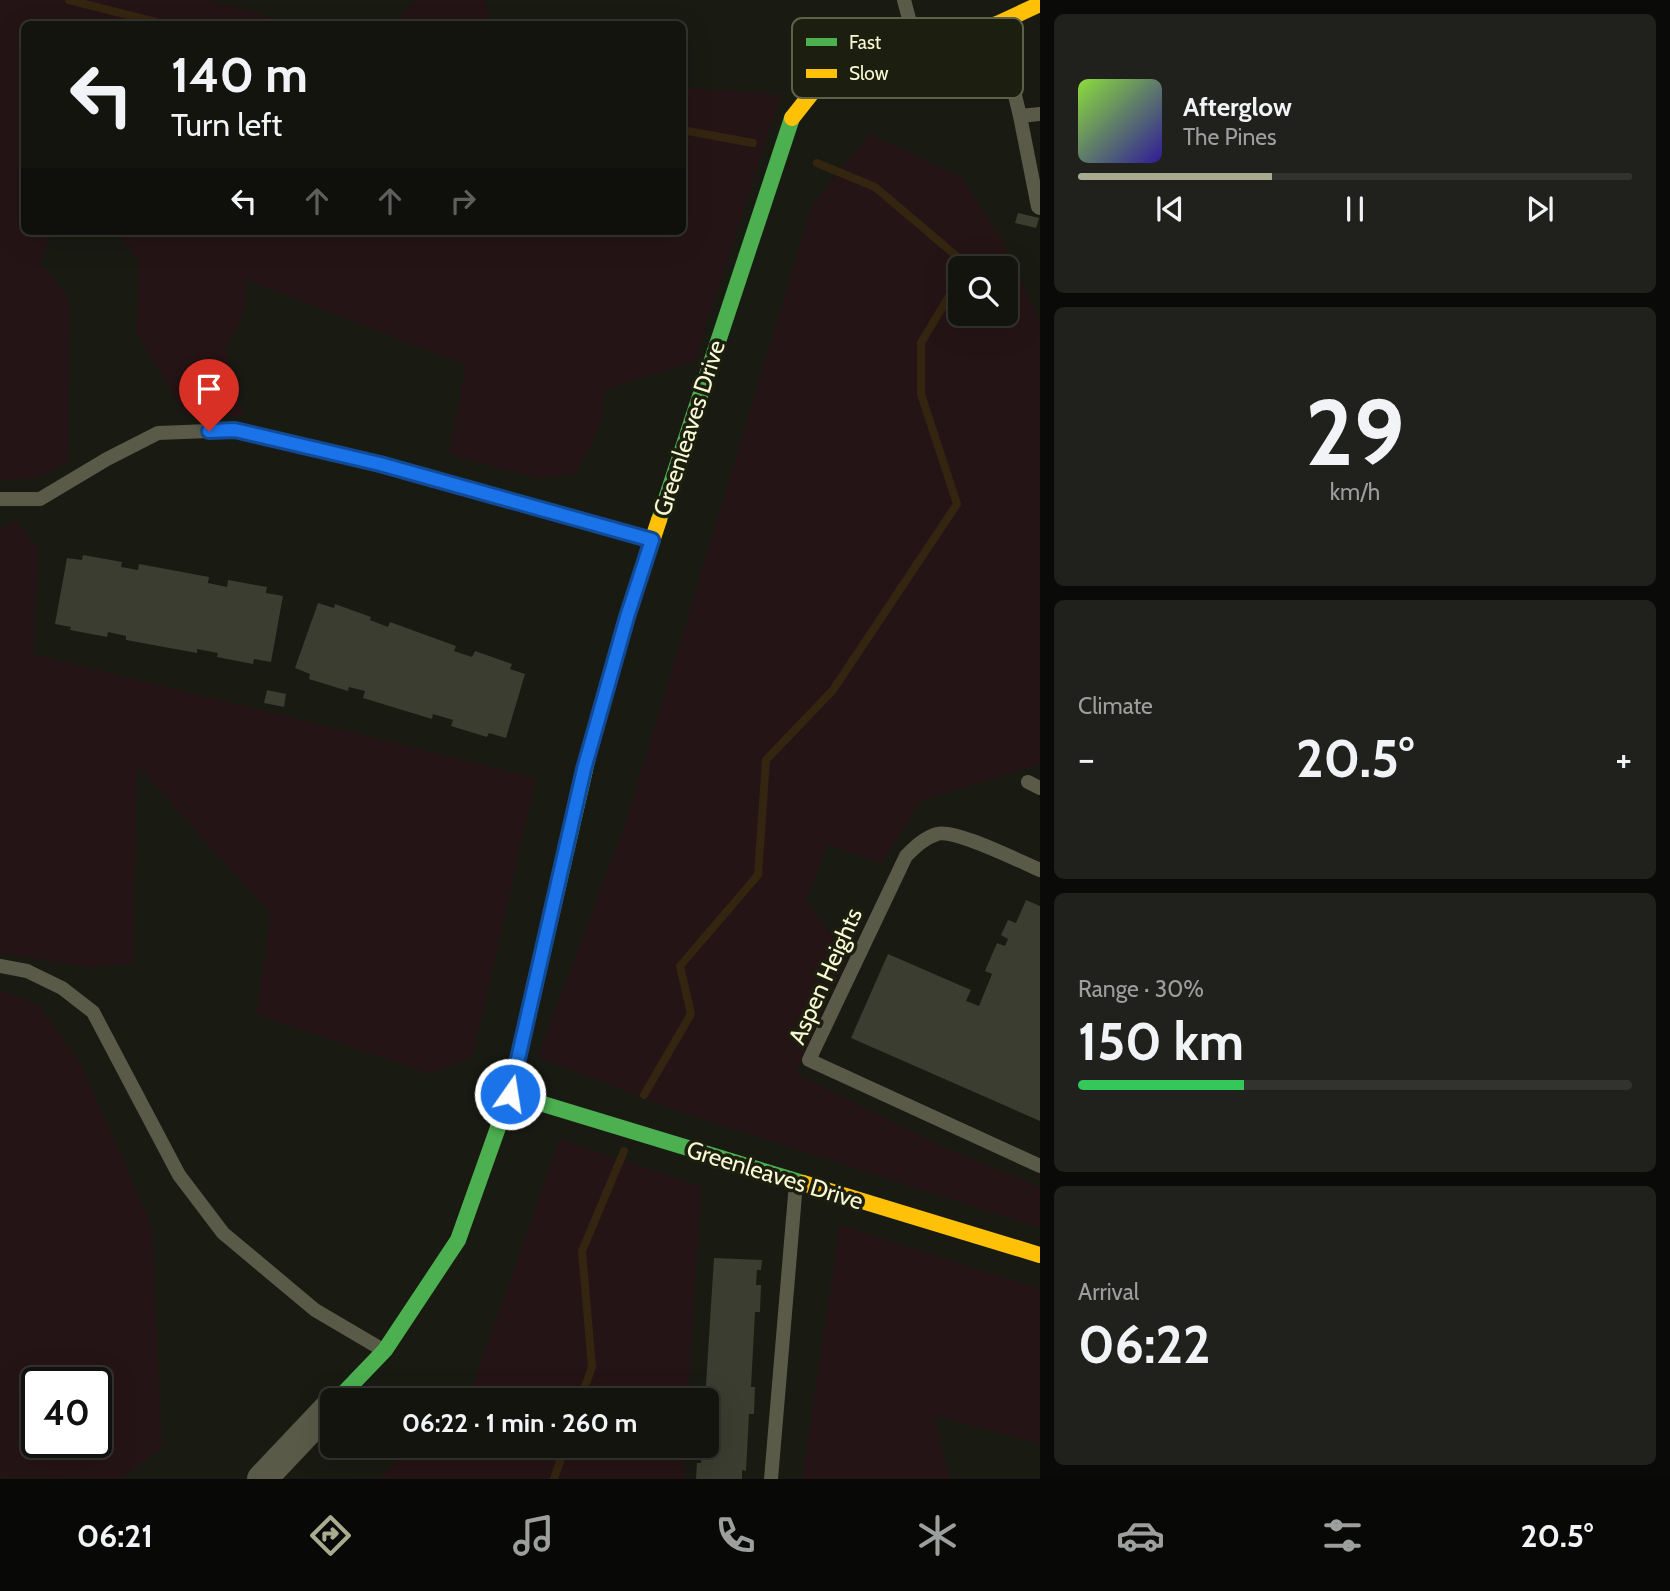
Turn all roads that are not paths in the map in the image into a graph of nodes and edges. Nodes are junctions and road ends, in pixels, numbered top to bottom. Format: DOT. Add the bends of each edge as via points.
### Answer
graph roads {
  1 [pos="904,0"];
  2 [pos="1040,4"];
  3 [pos="909,18"];
  4 [pos="1010,18"];
  5 [pos="809,98"];
  6 [pos="1016,98"];
  7 [pos="1040,114"];
  8 [pos="1020,116"];
  9 [pos="1040,208"];
  10 [pos="0,499"];
  11 [pos="652,540"];
  12 [pos="1040,870"];
  13 [pos="0,965"];
  14 [pos="510,1094"];
  15 [pos="1040,1166"];
  16 [pos="796,1181"];
  17 [pos="1040,1255"];
  18 [pos="385,1350"];
  19 [pos="349,1388"];
  20 [pos="320,1418"];
  21 [pos="262,1479"];
  22 [pos="771,1479"];
  1 -- 3 [label="lane"];
  2 -- 4 [label="street, Greenleaves Drive"];
  5 -- 11 [label="street, Greenleaves Drive" via="791,120"];
  6 -- 8 [label="lane"];
  7 -- 8 [label="lane"];
  8 -- 9 [label="lane"];
  10 -- 11 [label="lane" via="40,499 158,433 235,430 380,464"];
  11 -- 14 [label="street, Greenleaves Drive" via="584,769"];
  12 -- 15 [label="lane, Aspen Heights" via="956,835 940,832 922,841 906,856 809,1060"];
  13 -- 18 [label="lane" via="27,971 62,988 93,1012 179,1175 223,1233 315,1310"];
  14 -- 16 [label="street, Greenleaves Drive"];
  14 -- 18 [label="street, Greenleaves Drive" via="458,1240"];
  16 -- 17 [label="street, Greenleaves Drive"];
  16 -- 22 [label="lane"];
  18 -- 19 [label="street, Greenleaves Drive"];
  20 -- 21 [label="street"];
}
